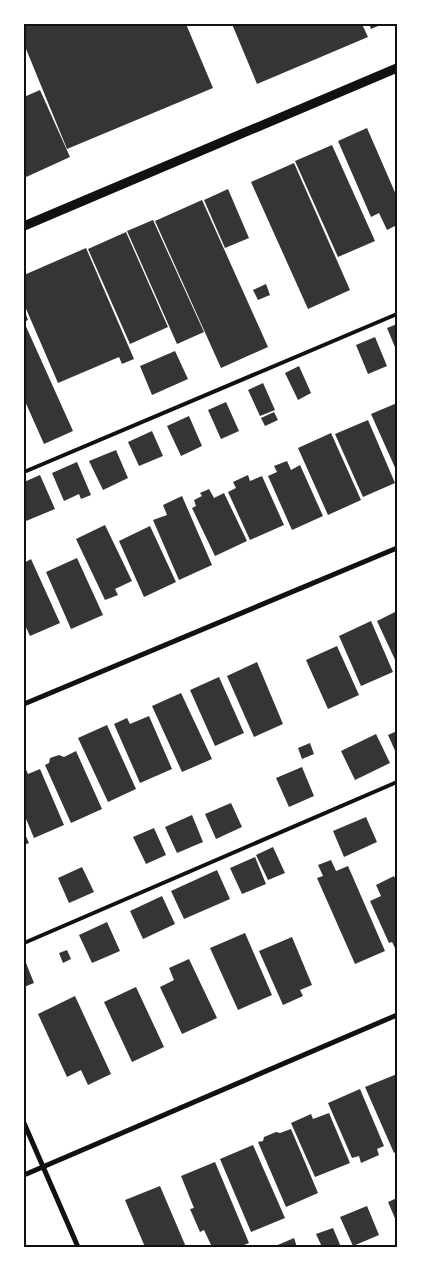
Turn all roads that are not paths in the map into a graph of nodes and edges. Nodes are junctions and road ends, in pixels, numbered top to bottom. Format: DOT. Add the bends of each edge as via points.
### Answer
graph roads {
  1 [pos="397,68"];
  2 [pos="24,226"];
  3 [pos="397,314"];
  4 [pos="24,472"];
  5 [pos="397,548"];
  6 [pos="24,704"];
  7 [pos="397,782"];
  8 [pos="24,943"];
  9 [pos="397,1016"];
  10 [pos="24,1123"];
  11 [pos="43,1166"];
  12 [pos="24,1175"];
  13 [pos="78,1247"];
  1 -- 2 [label="street"];
  3 -- 4 [label="lane"];
  5 -- 6 [label="street"];
  7 -- 8 [label="lane"];
  9 -- 11 [label="street"];
  10 -- 11 [label="street"];
  11 -- 12 [label="street"];
  11 -- 13 [label="street"];
}
